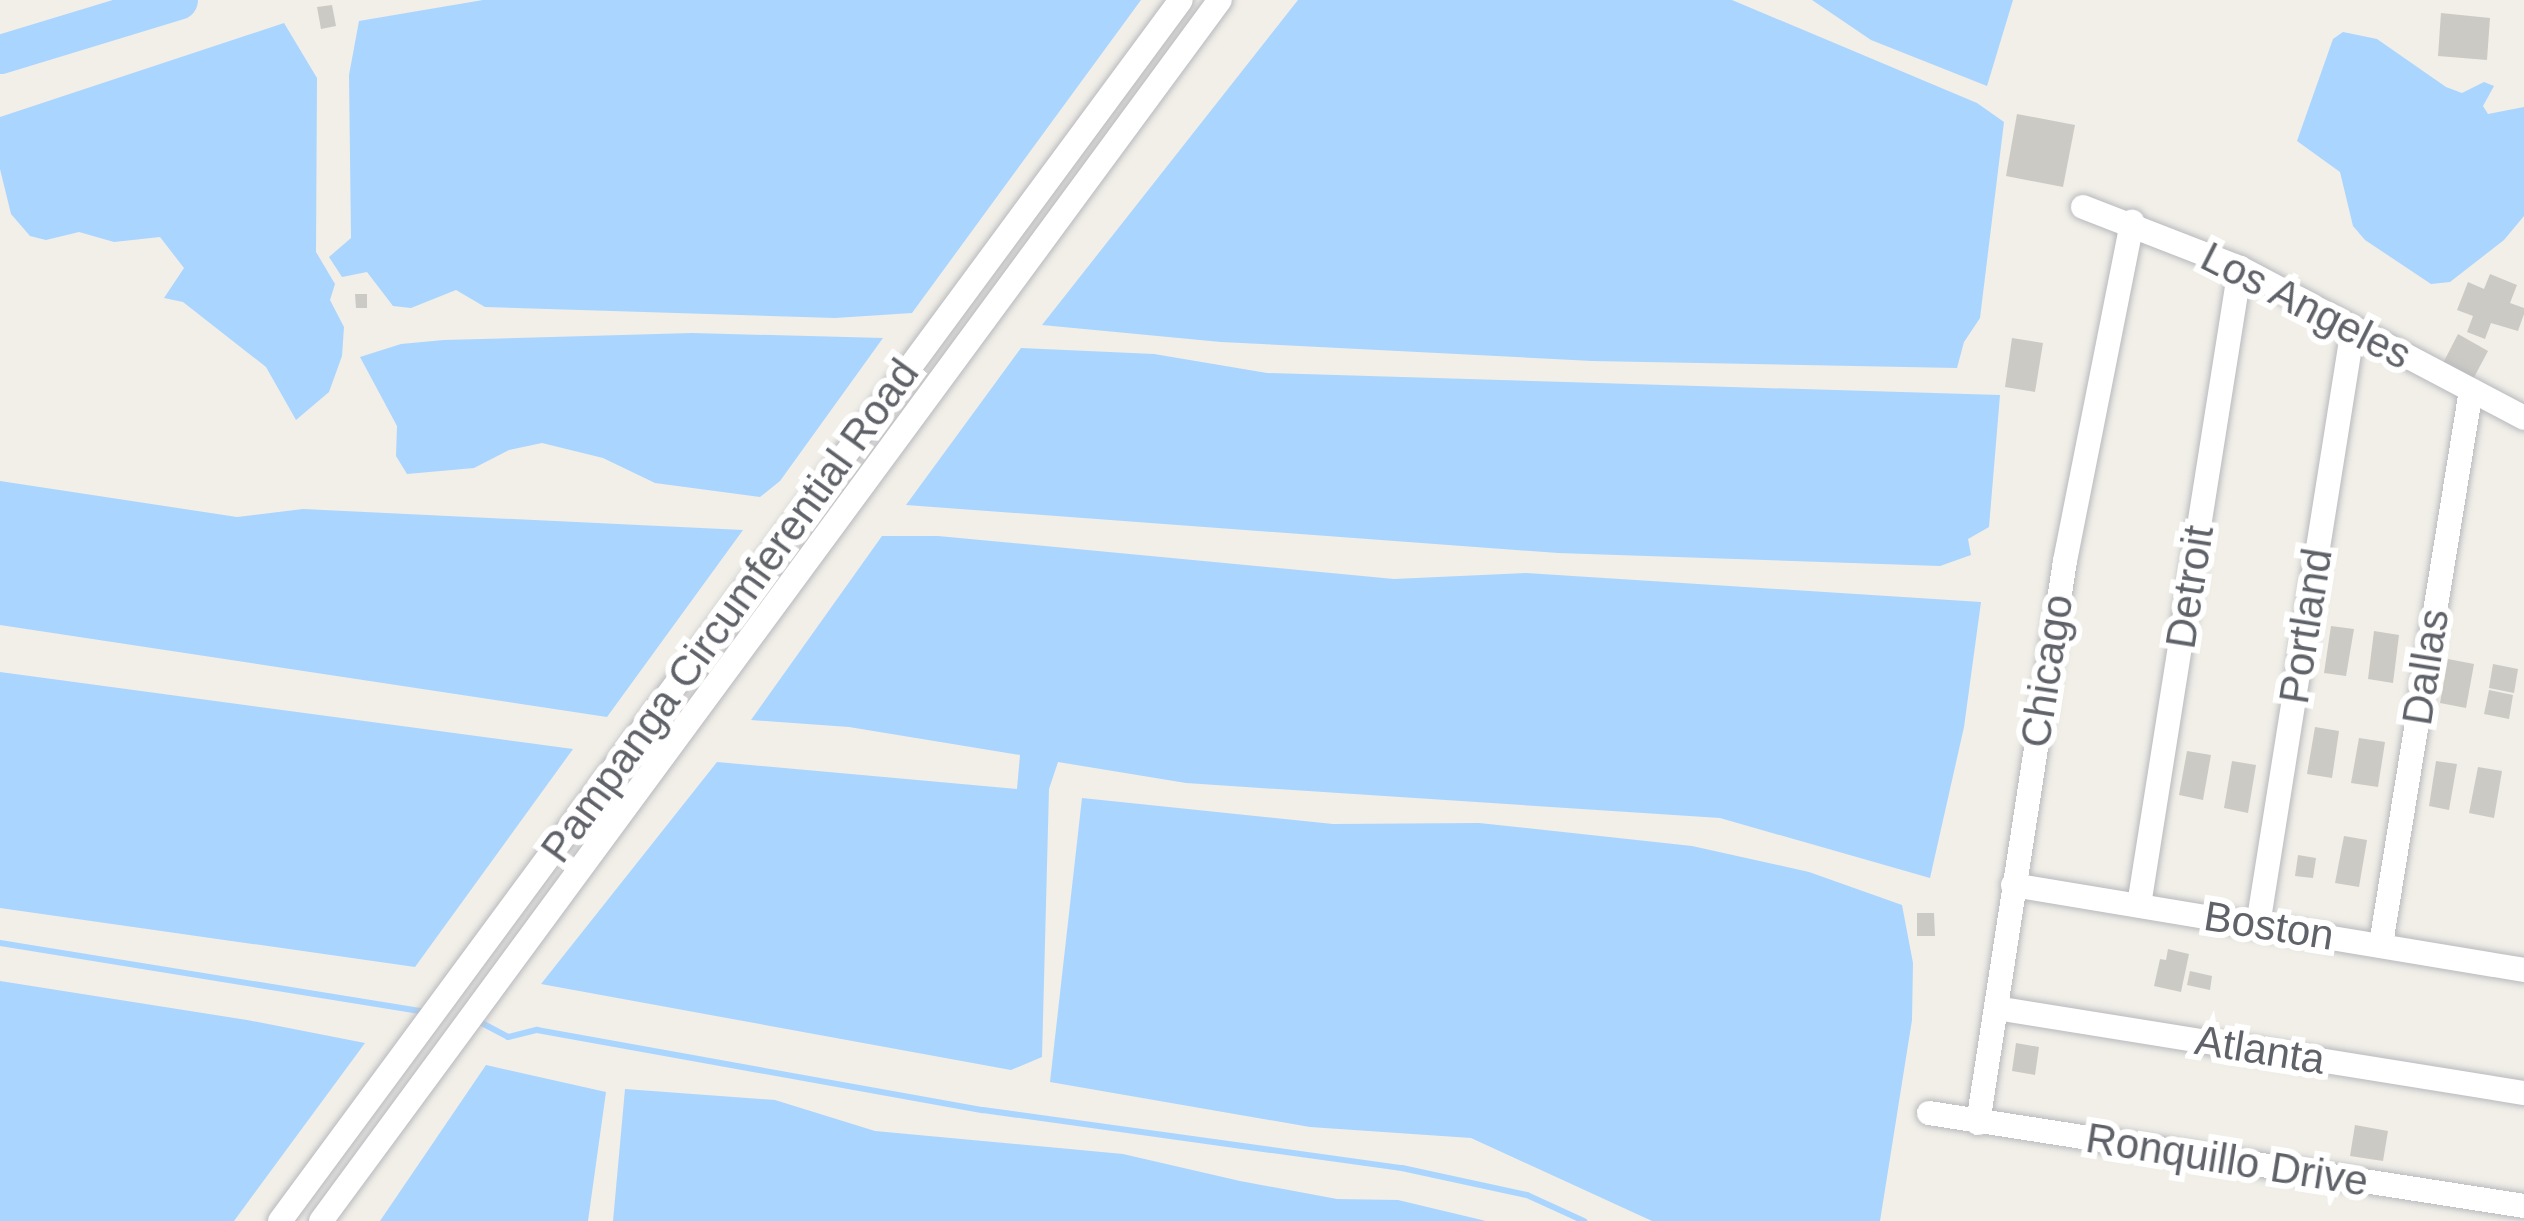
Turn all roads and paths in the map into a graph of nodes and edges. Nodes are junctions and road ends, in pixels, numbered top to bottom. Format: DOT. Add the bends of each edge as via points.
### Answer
graph roads {
  1 [pos="1180,0"];
  2 [pos="1220,0"];
  3 [pos="2083,207"];
  4 [pos="2132,222"];
  5 [pos="2240,268"];
  6 [pos="2354,328"];
  7 [pos="2471,390"];
  8 [pos="2524,418"];
  9 [pos="2013,885"];
  10 [pos="2139,905"];
  11 [pos="2258,925"];
  12 [pos="2381,944"];
  13 [pos="2524,970"];
  14 [pos="1996,1008"];
  15 [pos="2524,1093"];
  16 [pos="1930,1112"];
  17 [pos="1978,1123"];
  18 [pos="2524,1206"];
  19 [pos="280,1221"];
  20 [pos="321,1221"];
  1 -- 19 [label="street, Pampanga Circumferential Road"];
  2 -- 20 [label="street, Pampanga Circumferential Road"];
  3 -- 4 [label="street, Los Angeles"];
  4 -- 5 [label="street, Los Angeles"];
  4 -- 9 [label="street, Chicago" via="2065,561"];
  5 -- 6 [label="street, Los Angeles"];
  5 -- 10 [label="street, Detroit"];
  6 -- 7 [label="street, Los Angeles"];
  6 -- 11 [label="street, Portland"];
  7 -- 8 [label="street, Los Angeles"];
  7 -- 12 [label="street, Dallas"];
  9 -- 10 [label="street, Boston"];
  9 -- 14 [label="street, Chicago"];
  10 -- 11 [label="street, Boston"];
  11 -- 12 [label="street, Boston"];
  12 -- 13 [label="street, Boston"];
  14 -- 15 [label="street, Atlanta"];
  14 -- 17 [label="street, Chicago"];
  16 -- 17 [label="street, Ronquillo Drive"];
  17 -- 18 [label="street, Ronquillo Drive"];
}
